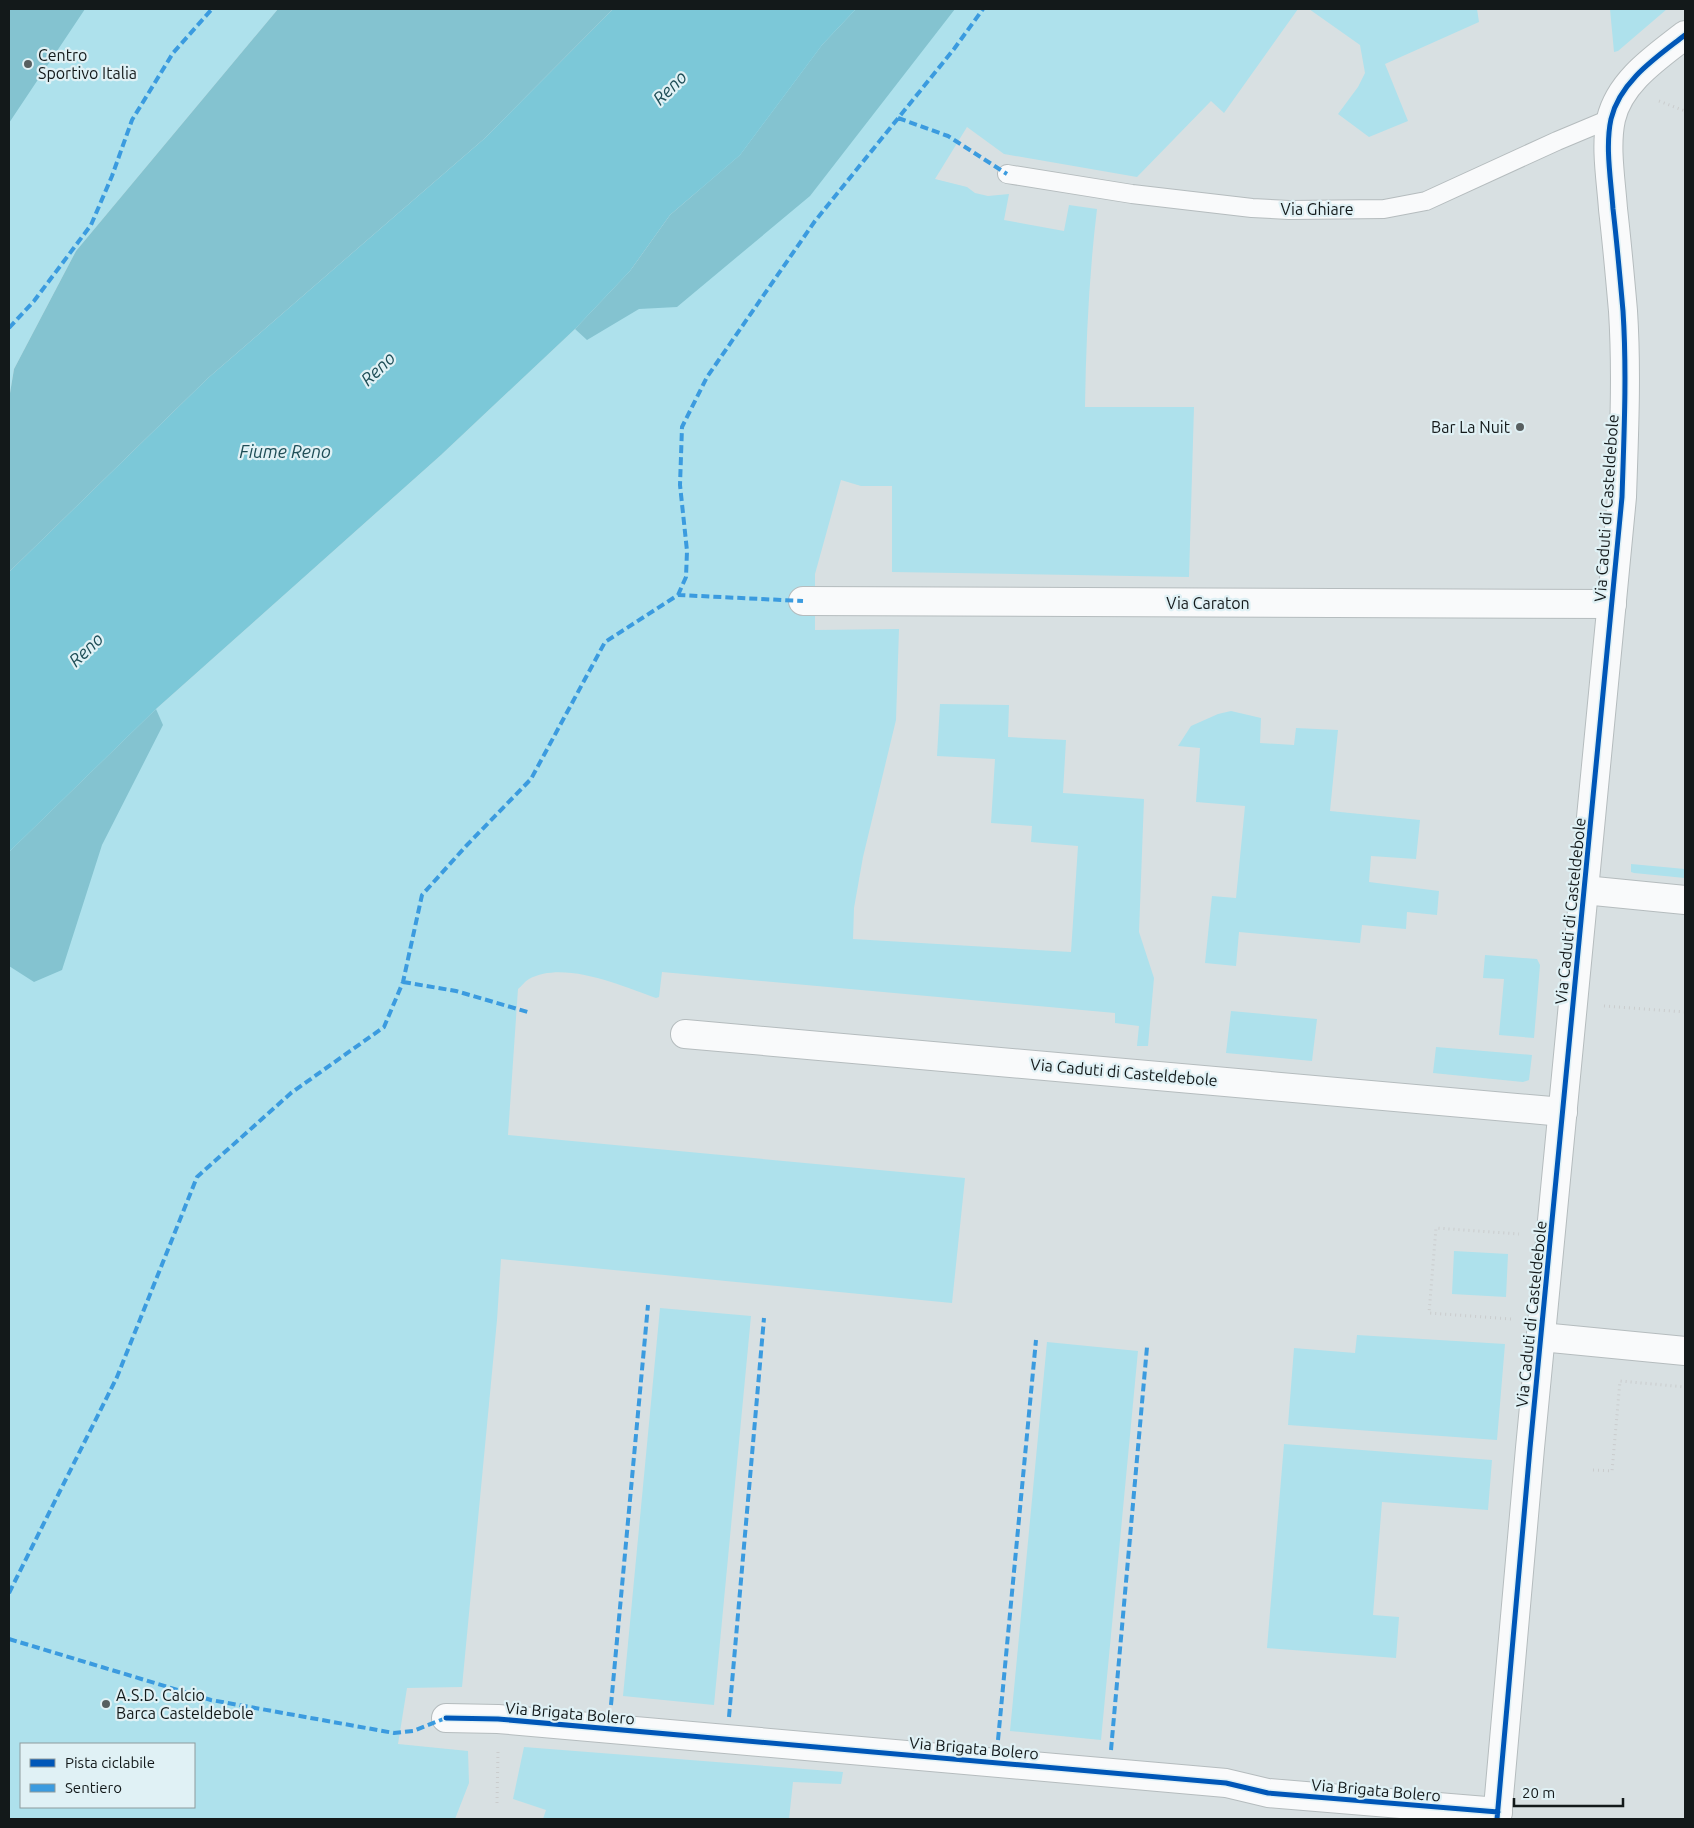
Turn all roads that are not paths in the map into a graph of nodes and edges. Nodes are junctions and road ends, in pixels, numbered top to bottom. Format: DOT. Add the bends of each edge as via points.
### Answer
graph roads {
  1 [pos="1685,35"];
  2 [pos="1612,118"];
  3 [pos="1007,174"];
  4 [pos="803,602"];
  5 [pos="1612,604"];
  6 [pos="1584,890"];
  7 [pos="1685,900"];
  8 [pos="685,1034"];
  9 [pos="1563,1112"];
  10 [pos="1541,1337"];
  11 [pos="1685,1351"];
  12 [pos="446,1718"];
  13 [pos="1498,1816"];
  1 -- 2 [label="street, Via Caduti di Casteldebole" via="1647,65 1622,93"];
  2 -- 3 [label="lane, Via Ghiare" via="1426,201 1384,208 1252,208 1132,194"];
  2 -- 5 [label="street, Via Caduti di Casteldebole" via="1609,157 1626,391 1622,497"];
  4 -- 5 [label="street, Via Caraton"];
  5 -- 6 [label="street, Via Caduti di Casteldebole"];
  6 -- 7 [label="street"];
  6 -- 9 [label="street, Via Caduti di Casteldebole"];
  8 -- 9 [label="street, Via Caduti di Casteldebole"];
  9 -- 10 [label="street, Via Caduti di Casteldebole"];
  10 -- 11 [label="street"];
  10 -- 13 [label="street, Via Caduti di Casteldebole"];
  12 -- 13 [label="street, Via Brigata Bolero" via="498,1719 1226,1783 1268,1794"];
}
